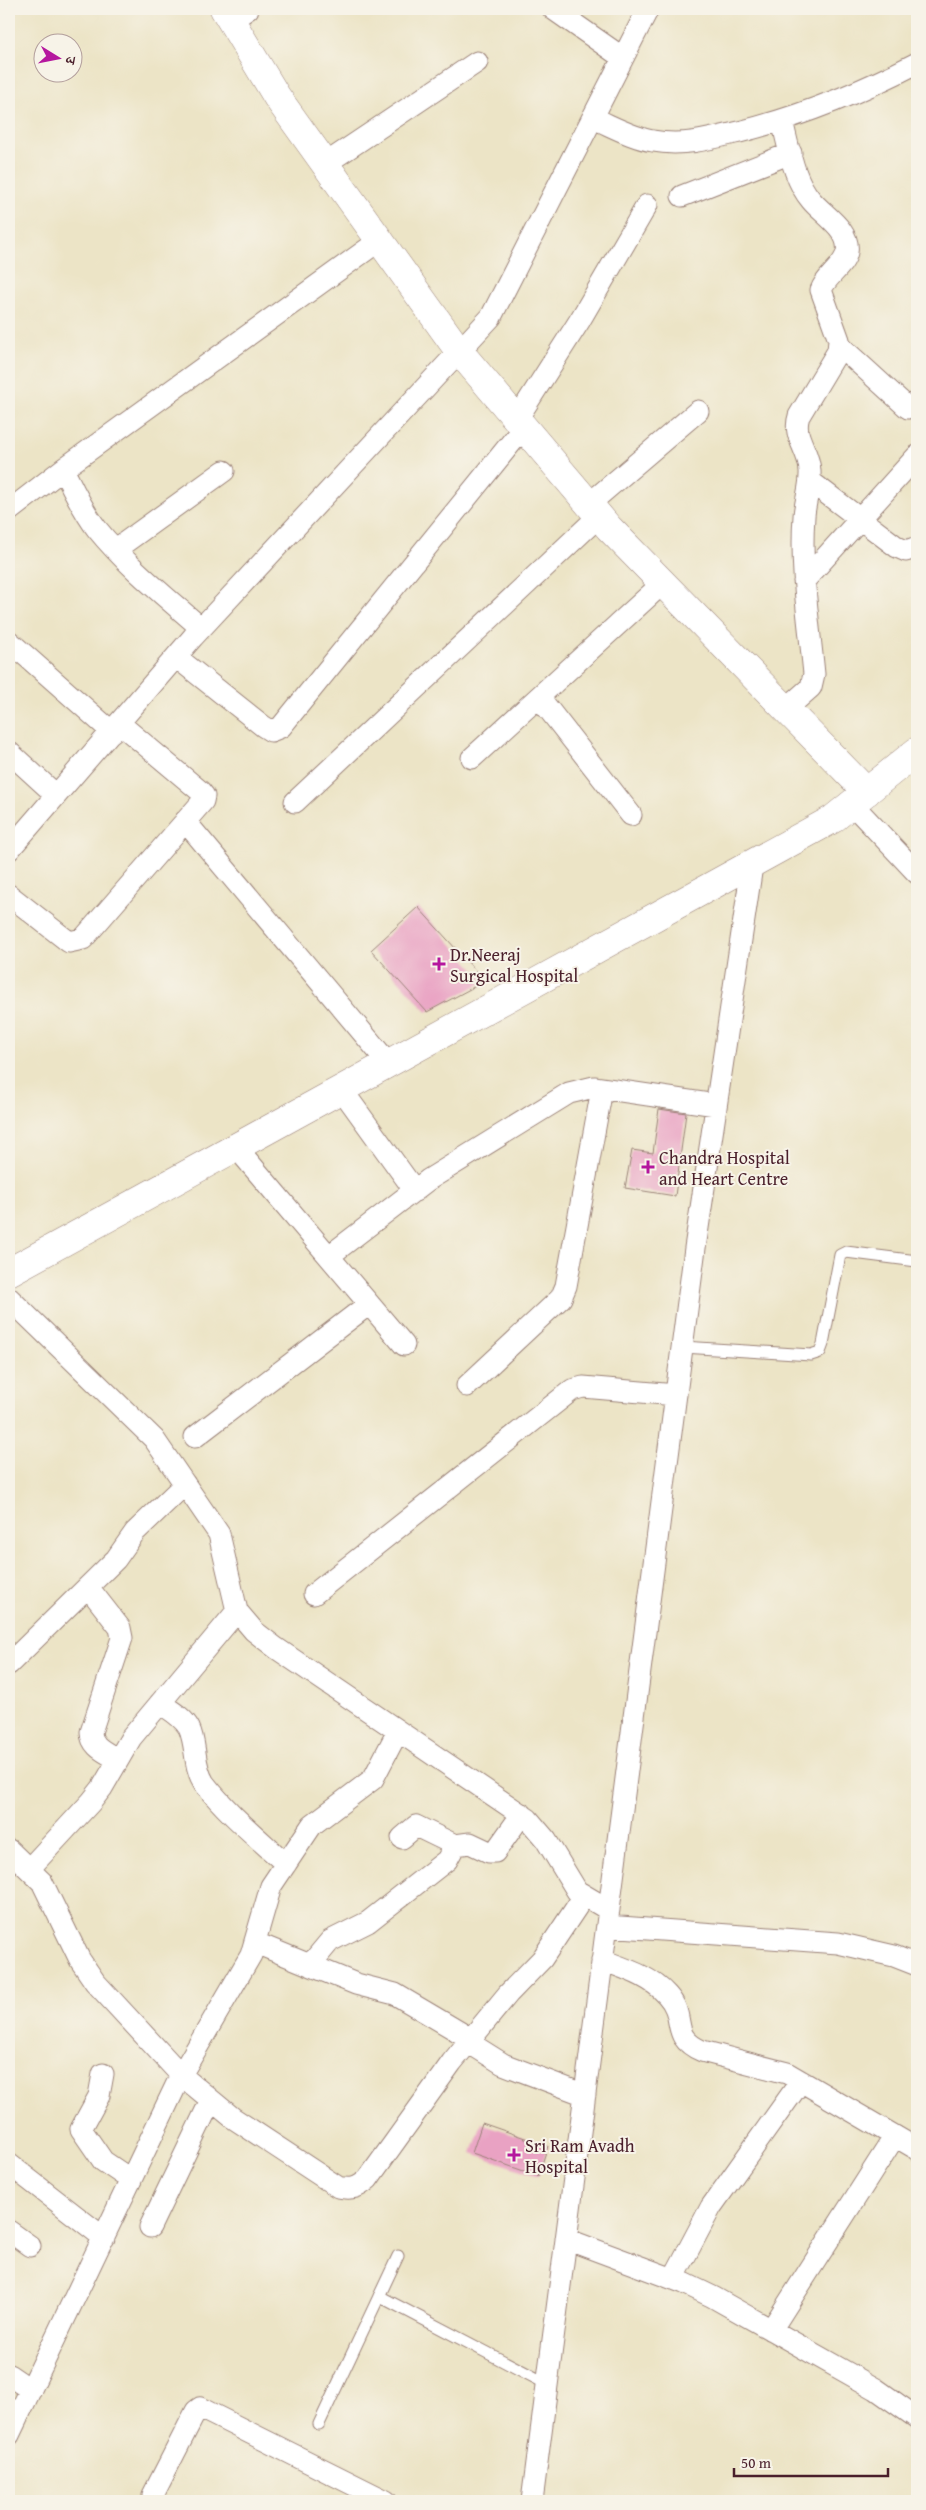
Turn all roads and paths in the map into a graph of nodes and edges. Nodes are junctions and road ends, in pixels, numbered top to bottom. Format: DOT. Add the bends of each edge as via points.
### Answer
graph roads {
  1 [pos="553,9"];
  2 [pos="648,9"];
  3 [pos="235,13"];
  4 [pos="623,58"];
  5 [pos="477,62"];
  6 [pos="917,63"];
  7 [pos="593,118"];
  8 [pos="785,120"];
  9 [pos="791,153"];
  10 [pos="325,164"];
  11 [pos="682,196"];
  12 [pos="647,205"];
  13 [pos="380,240"];
  14 [pos="839,345"];
  15 [pos="459,351"];
  16 [pos="908,408"];
  17 [pos="698,411"];
  18 [pos="521,423"];
  19 [pos="917,456"];
  20 [pos="63,469"];
  21 [pos="224,471"];
  22 [pos="810,481"];
  23 [pos="594,510"];
  24 [pos="9,511"];
  25 [pos="861,519"];
  26 [pos="917,547"];
  27 [pos="116,549"];
  28 [pos="804,581"];
  29 [pos="663,583"];
  30 [pos="202,628"];
  31 [pos="9,641"];
  32 [pos="176,656"];
  33 [pos="539,697"];
  34 [pos="786,709"];
  35 [pos="115,727"];
  36 [pos="917,751"];
  37 [pos="9,752"];
  38 [pos="472,758"];
  39 [pos="56,795"];
  40 [pos="859,798"];
  41 [pos="295,802"];
  42 [pos="630,815"];
  43 [pos="185,821"];
  44 [pos="9,850"];
  45 [pos="752,866"];
  46 [pos="917,873"];
  47 [pos="9,895"];
  48 [pos="389,1064"];
  49 [pos="602,1089"];
  50 [pos="342,1090"];
  51 [pos="716,1105"];
  52 [pos="236,1147"];
  53 [pos="415,1191"];
  54 [pos="328,1256"];
  55 [pos="917,1261"];
  56 [pos="10,1270"];
  57 [pos="9,1298"];
  58 [pos="369,1304"];
  59 [pos="404,1345"];
  60 [pos="682,1347"];
  61 [pos="467,1386"];
  62 [pos="676,1395"];
  63 [pos="194,1437"];
  64 [pos="185,1484"];
  65 [pos="88,1587"];
  66 [pos="314,1594"];
  67 [pos="237,1611"];
  68 [pos="9,1664"];
  69 [pos="160,1703"];
  70 [pos="398,1731"];
  71 [pos="118,1760"];
  72 [pos="522,1814"];
  73 [pos="402,1838"];
  74 [pos="455,1845"];
  75 [pos="9,1850"];
  76 [pos="286,1864"];
  77 [pos="29,1869"];
  78 [pos="584,1896"];
  79 [pos="608,1918"];
  80 [pos="256,1943"];
  81 [pos="602,1960"];
  82 [pos="917,1965"];
  83 [pos="310,1966"];
  84 [pos="469,2040"];
  85 [pos="103,2074"];
  86 [pos="181,2075"];
  87 [pos="802,2081"];
  88 [pos="585,2095"];
  89 [pos="211,2100"];
  90 [pos="895,2136"];
  91 [pos="917,2149"];
  92 [pos="9,2164"];
  93 [pos="131,2180"];
  94 [pos="150,2227"];
  95 [pos="9,2231"];
  96 [pos="104,2238"];
  97 [pos="566,2238"];
  98 [pos="30,2246"];
  99 [pos="398,2256"];
  100 [pos="673,2279"];
  101 [pos="379,2296"];
  102 [pos="771,2330"];
  103 [pos="9,2375"];
  104 [pos="547,2384"];
  105 [pos="31,2390"];
  106 [pos="917,2418"];
  107 [pos="319,2424"];
  108 [pos="9,2435"];
  109 [pos="152,2499"];
  110 [pos="386,2501"];
  111 [pos="532,2501"];
  1 -- 4 [label="street"];
  2 -- 4 [label="street"];
  3 -- 10 [label="main road" via="277,97"];
  4 -- 7 [label="street"];
  5 -- 10 [label="street"];
  6 -- 8 [label="street" via="872,87"];
  7 -- 8 [label="street" via="652,141 673,144 705,141"];
  7 -- 15 [label="street" via="490,318"];
  8 -- 9 [label="street"];
  9 -- 11 [label="street"];
  9 -- 14 [label="street" via="799,181 810,199 844,236 847,247 845,258 821,290"];
  10 -- 13 [label="main road"];
  12 -- 18 [label="street"];
  13 -- 15 [label="main road"];
  13 -- 20 [label="street"];
  14 -- 16 [label="street"];
  14 -- 22 [label="street" via="795,426 809,459"];
  15 -- 18 [label="main road"];
  15 -- 30 [label="street"];
  17 -- 23 [label="street"];
  18 -- 23 [label="main road"];
  18 -- 32 [label="street" via="281,728 271,730 263,726"];
  19 -- 25 [label="street"];
  20 -- 24 [label="street"];
  20 -- 27 [label="street" via="87,514"];
  21 -- 27 [label="street"];
  22 -- 25 [label="street"];
  22 -- 28 [label="street" via="804,516"];
  23 -- 29 [label="main road"];
  23 -- 41 [label="street"];
  25 -- 26 [label="street" via="906,551"];
  25 -- 28 [label="street"];
  27 -- 30 [label="street"];
  28 -- 34 [label="street" via="814,682"];
  29 -- 33 [label="street"];
  29 -- 34 [label="main road"];
  30 -- 32 [label="street"];
  31 -- 35 [label="street"];
  32 -- 35 [label="street"];
  33 -- 38 [label="street"];
  33 -- 42 [label="street"];
  34 -- 40 [label="main road"];
  35 -- 39 [label="street"];
  35 -- 43 [label="street" via="204,796"];
  36 -- 40 [label="main road"];
  37 -- 39 [label="street"];
  39 -- 44 [label="street"];
  40 -- 45 [label="main road" via="833,819"];
  40 -- 46 [label="street"];
  43 -- 47 [label="street" via="83,939 76,942 69,942 59,935"];
  43 -- 48 [label="street"];
  45 -- 48 [label="main road"];
  45 -- 51 [label="street"];
  48 -- 50 [label="main road"];
  49 -- 51 [label="street"];
  49 -- 53 [label="street" via="582,1088 569,1093"];
  49 -- 61 [label="street" via="562,1298"];
  50 -- 52 [label="main road"];
  50 -- 53 [label="street"];
  51 -- 60 [label="street"];
  52 -- 54 [label="street"];
  52 -- 56 [label="main road"];
  53 -- 54 [label="street"];
  54 -- 58 [label="street"];
  55 -- 60 [label="lane" via="846,1252 840,1255 820,1352 811,1355"];
  57 -- 64 [label="street" via="154,1439"];
  58 -- 59 [label="street"];
  58 -- 63 [label="street"];
  60 -- 62 [label="street"];
  62 -- 66 [label="street" via="583,1387 572,1390"];
  62 -- 79 [label="street"];
  64 -- 65 [label="street" via="143,1524 122,1553"];
  64 -- 67 [label="street" via="219,1534"];
  65 -- 68 [label="street"];
  65 -- 71 [label="street" via="120,1628 120,1648 91,1732 96,1746"];
  67 -- 69 [label="street"];
  67 -- 70 [label="street" via="254,1631 276,1648"];
  69 -- 71 [label="street" via="131,1738"];
  69 -- 76 [label="street" via="184,1721 189,1729 203,1781"];
  70 -- 72 [label="street"];
  70 -- 76 [label="street" via="373,1780 312,1825"];
  71 -- 77 [label="street" via="97,1795"];
  72 -- 74 [label="street" via="495,1852 470,1843"];
  72 -- 78 [label="street" via="538,1828 573,1886"];
  73 -- 74 [label="street" via="416,1826"];
  74 -- 83 [label="street" via="447,1860 368,1922 330,1941"];
  75 -- 77 [label="street"];
  76 -- 80 [label="street" via="270,1886"];
  77 -- 86 [label="street" via="48,1892 80,1960 95,1982"];
  78 -- 79 [label="street"];
  78 -- 84 [label="street" via="542,1959"];
  79 -- 81 [label="street"];
  79 -- 82 [label="street" via="838,1943"];
  80 -- 83 [label="street"];
  80 -- 86 [label="street"];
  81 -- 87 [label="street" via="640,1974 668,1996 677,2012 680,2034 690,2046 787,2073"];
  81 -- 88 [label="street"];
  83 -- 84 [label="street" via="356,1984 395,1994"];
  84 -- 88 [label="street" via="503,2064"];
  84 -- 89 [label="street" via="368,2178 350,2190 324,2178"];
  85 -- 93 [label="street" via="99,2096 81,2129 103,2161"];
  86 -- 89 [label="street"];
  86 -- 93 [label="street"];
  87 -- 90 [label="street"];
  87 -- 100 [label="street" via="712,2207"];
  88 -- 97 [label="street"];
  89 -- 94 [label="street"];
  90 -- 91 [label="street"];
  90 -- 102 [label="street"];
  92 -- 96 [label="street"];
  93 -- 96 [label="street"];
  95 -- 98 [label="street"];
  96 -- 105 [label="street"];
  97 -- 100 [label="street"];
  97 -- 104 [label="street"];
  99 -- 101 [label="lane"];
  100 -- 102 [label="street"];
  101 -- 104 [label="lane"];
  101 -- 107 [label="lane"];
  102 -- 106 [label="street" via="876,2389"];
  103 -- 105 [label="street"];
  104 -- 111 [label="street"];
  105 -- 108 [label="street"];
  109 -- 110 [label="street" via="200,2408"];
}
